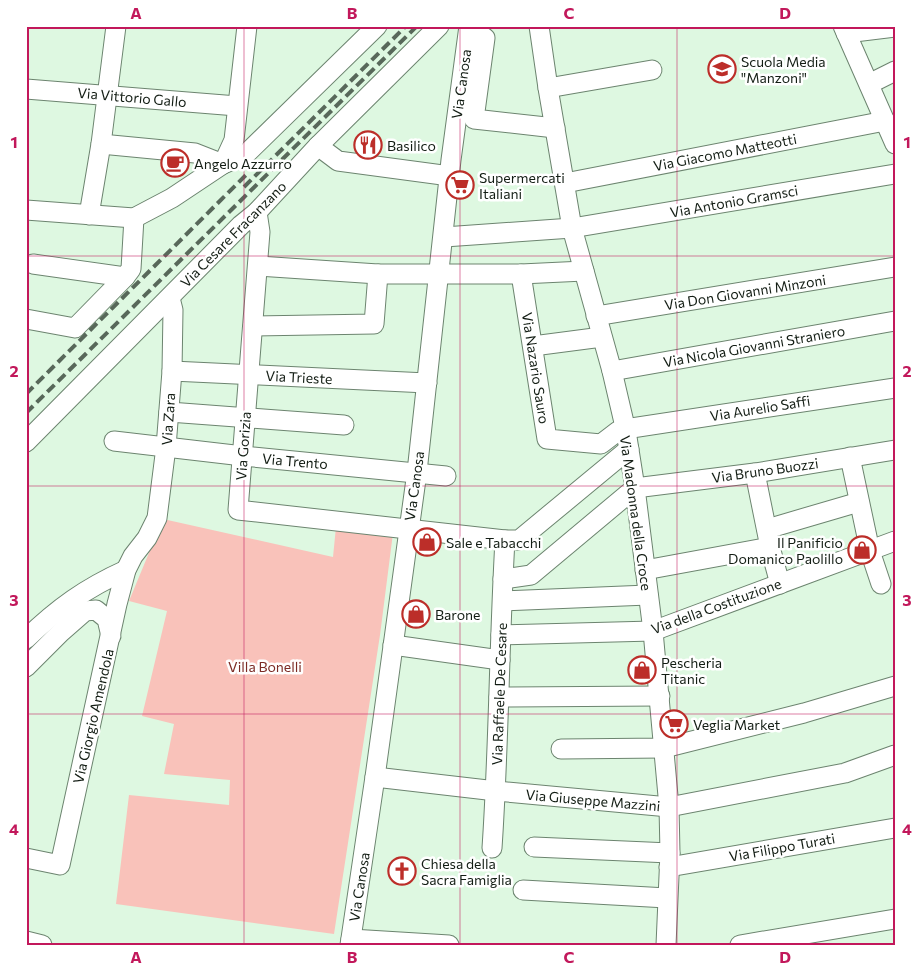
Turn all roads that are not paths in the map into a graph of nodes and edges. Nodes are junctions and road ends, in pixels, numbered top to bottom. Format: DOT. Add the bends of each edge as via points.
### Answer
graph roads {
  1 [pos="116,26"];
  2 [pos="247,26"];
  3 [pos="376,26"];
  4 [pos="439,26"];
  5 [pos="469,26"];
  6 [pos="539,26"];
  7 [pos="895,27"];
  8 [pos="844,30"];
  9 [pos="652,70"];
  10 [pos="895,71"];
  11 [pos="869,84"];
  12 [pos="548,88"];
  13 [pos="26,89"];
  14 [pos="107,96"];
  15 [pos="237,106"];
  16 [pos="555,128"];
  17 [pos="891,130"];
  18 [pos="101,144"];
  19 [pos="318,146"];
  20 [pos="223,164"];
  21 [pos="451,168"];
  22 [pos="895,174"];
  23 [pos="565,183"];
  24 [pos="26,210"];
  25 [pos="257,212"];
  26 [pos="88,215"];
  27 [pos="134,218"];
  28 [pos="572,228"];
  29 [pos="444,237"];
  30 [pos="34,264"];
  31 [pos="258,266"];
  32 [pos="895,267"];
  33 [pos="584,272"];
  34 [pos="378,274"];
  35 [pos="438,274"];
  36 [pos="521,274"];
  37 [pos="125,277"];
  38 [pos="170,298"];
  39 [pos="596,316"];
  40 [pos="26,319"];
  41 [pos="895,321"];
  42 [pos="253,326"];
  43 [pos="602,337"];
  44 [pos="533,346"];
  45 [pos="172,371"];
  46 [pos="612,372"];
  47 [pos="248,374"];
  48 [pos="427,383"];
  49 [pos="895,388"];
  50 [pos="168,412"];
  51 [pos="245,419"];
  52 [pos="344,425"];
  53 [pos="627,436"];
  54 [pos="114,441"];
  55 [pos="26,442"];
  56 [pos="166,447"];
  57 [pos="895,450"];
  58 [pos="243,456"];
  59 [pos="850,457"];
  60 [pos="416,472"];
  61 [pos="755,472"];
  62 [pos="446,476"];
  63 [pos="635,488"];
  64 [pos="860,502"];
  65 [pos="408,530"];
  66 [pos="147,538"];
  67 [pos="769,538"];
  68 [pos="506,540"];
  69 [pos="895,541"];
  70 [pos="870,551"];
  71 [pos="126,570"];
  72 [pos="645,570"];
  73 [pos="503,579"];
  74 [pos="780,584"];
  75 [pos="880,584"];
  76 [pos="648,595"];
  77 [pos="503,601"];
  78 [pos="653,632"];
  79 [pos="111,636"];
  80 [pos="500,636"];
  81 [pos="26,639"];
  82 [pos="393,645"];
  83 [pos="500,660"];
  84 [pos="26,667"];
  85 [pos="895,686"];
  86 [pos="660,696"];
  87 [pos="499,697"];
  88 [pos="664,748"];
  89 [pos="561,749"];
  90 [pos="895,755"];
  91 [pos="375,777"];
  92 [pos="496,791"];
  93 [pos="670,806"];
  94 [pos="895,828"];
  95 [pos="534,847"];
  96 [pos="492,848"];
  97 [pos="26,858"];
  98 [pos="670,860"];
  99 [pos="524,890"];
  100 [pos="667,898"];
  101 [pos="895,919"];
  102 [pos="26,941"];
  103 [pos="350,942"];
  104 [pos="42,945"];
  105 [pos="449,945"];
  106 [pos="666,945"];
  107 [pos="740,945"];
  1 -- 14 [label="street"];
  2 -- 15 [label="street"];
  3 -- 20 [label="street" via="246,154"];
  4 -- 19 [label="street, Via Cesare Fracanzano"];
  5 -- 16 [label="street" via="485,38 474,119"];
  5 -- 21 [label="street, Via Canosa"];
  6 -- 12 [label="street, Via Madonna della Croce"];
  7 -- 8 [label="street"];
  8 -- 11 [label="street"];
  9 -- 12 [label="street"];
  10 -- 11 [label="street"];
  11 -- 17 [label="street"];
  12 -- 16 [label="street, Via Madonna della Croce"];
  13 -- 14 [label="street, Via Vittorio Gallo"];
  14 -- 15 [label="street, Via Vittorio Gallo"];
  14 -- 18 [label="street"];
  15 -- 20 [label="street" via="234,140"];
  16 -- 23 [label="street, Via Madonna della Croce"];
  17 -- 23 [label="street, Via Giacomo Matteotti"];
  18 -- 20 [label="street" via="195,153"];
  18 -- 26 [label="street"];
  19 -- 21 [label="street" via="338,161"];
  19 -- 25 [label="street, Via Cesare Fracanzano"];
  20 -- 27 [label="street" via="172,198"];
  21 -- 29 [label="street, Via Canosa"];
  22 -- 28 [label="street, Via Antonio Gramsci"];
  23 -- 28 [label="street, Via Madonna della Croce"];
  24 -- 26 [label="street"];
  25 -- 31 [label="street, Via Gorizia" via="260,232"];
  25 -- 38 [label="street, Via Cesare Fracanzano"];
  26 -- 27 [label="street"];
  27 -- 37 [label="street" via="131,269"];
  28 -- 29 [label="street, Via Antonio Gramsci"];
  28 -- 33 [label="street, Via Madonna della Croce"];
  29 -- 35 [label="street, Via Canosa"];
  30 -- 37 [label="street"];
  31 -- 34 [label="street"];
  31 -- 42 [label="street, Via Gorizia"];
  32 -- 39 [label="street, Via Don Giovanni Minzoni"];
  33 -- 36 [label="street"];
  33 -- 39 [label="street, Via Madonna della Croce"];
  34 -- 35 [label="street"];
  34 -- 42 [label="street" via="374,324"];
  35 -- 36 [label="street"];
  35 -- 48 [label="street, Via Canosa"];
  36 -- 44 [label="street, Via Nazario Sauro"];
  37 -- 40 [label="street" via="75,328"];
  38 -- 45 [label="street, Via Zara" via="173,310"];
  38 -- 55 [label="street, Via Cesare Fracanzano"];
  39 -- 43 [label="street, Via Madonna della Croce"];
  41 -- 46 [label="street, Via Nicola Giovanni Straniero"];
  42 -- 47 [label="street, Via Gorizia"];
  43 -- 44 [label="street"];
  43 -- 46 [label="street, Via Madonna della Croce"];
  44 -- 53 [label="street, Via Nazario Sauro" via="547,439 601,444 618,431"];
  45 -- 47 [label="street, Via Trieste"];
  45 -- 50 [label="street, Via Zara"];
  46 -- 53 [label="street, Via Madonna della Croce"];
  47 -- 48 [label="street, Via Trieste"];
  47 -- 51 [label="street, Via Gorizia"];
  48 -- 60 [label="street, Via Canosa"];
  49 -- 53 [label="street, Via Aurelio Saffi"];
  50 -- 51 [label="street"];
  50 -- 56 [label="street, Via Zara"];
  51 -- 52 [label="street"];
  51 -- 58 [label="street, Via Gorizia"];
  53 -- 63 [label="street, Via Madonna della Croce"];
  53 -- 68 [label="street" via="519,540"];
  54 -- 56 [label="street, Via Trento"];
  56 -- 58 [label="street, Via Trento"];
  56 -- 66 [label="street, Via Zara" via="157,518"];
  57 -- 59 [label="street, Via Bruno Buozzi"];
  58 -- 60 [label="street, Via Trento"];
  58 -- 65 [label="street, Via Gorizia" via="238,510"];
  59 -- 61 [label="street, Via Bruno Buozzi"];
  59 -- 64 [label="street"];
  60 -- 62 [label="street, Via Trento"];
  60 -- 65 [label="street, Via Canosa"];
  61 -- 63 [label="street, Via Bruno Buozzi"];
  61 -- 67 [label="street"];
  63 -- 72 [label="street, Via Madonna della Croce"];
  63 -- 73 [label="street" via="531,575"];
  64 -- 67 [label="street"];
  64 -- 70 [label="street"];
  65 -- 68 [label="street"];
  65 -- 82 [label="street, Via Canosa"];
  66 -- 71 [label="street, Via Giorgio Amendola"];
  67 -- 72 [label="street"];
  67 -- 74 [label="street"];
  68 -- 73 [label="street, Via Raffaele De Cesare"];
  69 -- 70 [label="street, Via della Costituzione"];
  70 -- 74 [label="street, Via della Costituzione"];
  70 -- 75 [label="street"];
  71 -- 79 [label="street, Via Giorgio Amendola"];
  71 -- 81 [label="street" via="75,596"];
  72 -- 76 [label="street, Via Madonna della Croce"];
  73 -- 77 [label="street, Via Raffaele De Cesare"];
  74 -- 78 [label="street, Via della Costituzione"];
  76 -- 77 [label="street"];
  76 -- 78 [label="street, Via Madonna della Croce"];
  77 -- 80 [label="street, Via Raffaele De Cesare"];
  78 -- 80 [label="street, Via della Costituzione"];
  78 -- 86 [label="street, Via Madonna della Croce"];
  79 -- 84 [label="street" via="107,619 96,610 85,611"];
  79 -- 97 [label="street, Via Giorgio Amendola" via="60,865"];
  80 -- 83 [label="street, Via Raffaele De Cesare"];
  82 -- 83 [label="street"];
  82 -- 91 [label="street, Via Canosa"];
  83 -- 87 [label="street, Via Raffaele De Cesare"];
  85 -- 88 [label="street"];
  86 -- 87 [label="street"];
  86 -- 88 [label="street, Via Madonna della Croce"];
  87 -- 92 [label="street, Via Raffaele De Cesare"];
  88 -- 89 [label="street"];
  88 -- 93 [label="street, Via Madonna della Croce"];
  90 -- 93 [label="street, Via Giuseppe Mazzini" via="845,773"];
  91 -- 92 [label="street, Via Giuseppe Mazzini"];
  91 -- 103 [label="street, Via Canosa"];
  92 -- 93 [label="street, Via Giuseppe Mazzini"];
  92 -- 96 [label="street, Via Raffaele De Cesare"];
  93 -- 98 [label="street, Via Madonna della Croce"];
  94 -- 98 [label="street, Via Filippo Turati"];
  95 -- 98 [label="street, Via Filippo Turati"];
  98 -- 100 [label="street, Via Madonna della Croce"];
  99 -- 100 [label="street"];
  100 -- 106 [label="street, Via Madonna della Croce"];
  101 -- 107 [label="street"];
  102 -- 104 [label="street"];
  103 -- 105 [label="street"];
}
